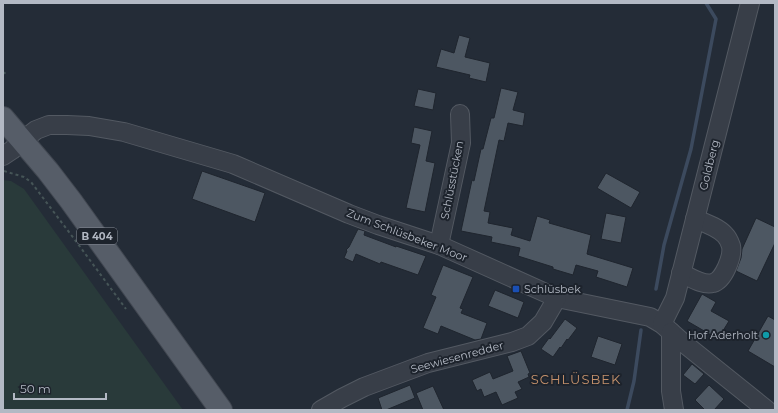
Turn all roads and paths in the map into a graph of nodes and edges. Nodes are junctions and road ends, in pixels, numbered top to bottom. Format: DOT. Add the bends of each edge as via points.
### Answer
graph roads {
  1 [pos="750,3"];
  2 [pos="460,114"];
  3 [pos="3,118"];
  4 [pos="13,141"];
  5 [pos="3,156"];
  6 [pos="3,170"];
  7 [pos="695,219"];
  8 [pos="439,245"];
  9 [pos="681,273"];
  10 [pos="557,298"];
  11 [pos="128,312"];
  12 [pos="667,328"];
  13 [pos="322,409"];
  14 [pos="221,410"];
  15 [pos="674,410"];
  16 [pos="767,410"];
  1 -- 7 [label="street, Goldberg"];
  2 -- 8 [label="street, Schlüsstücken" via="461,143"];
  3 -- 4 [label="main road, B 404"];
  4 -- 5 [label="street, Zum Schlüsbeker Moor" via="12,150"];
  4 -- 8 [label="street, Zum Schlüsbeker Moor" via="41,128 56,125 89,126 124,132 233,164 349,214"];
  4 -- 14 [label="main road, B 404" via="48,171"];
  6 -- 11 [label="path" via="24,177 30,182"];
  7 -- 9 [label="street, Goldberg"];
  7 -- 9 [label="street" via="725,235 731,245 731,254 727,268 714,283 705,283"];
  8 -- 10 [label="street, Zum Schlüsbeker Moor"];
  9 -- 12 [label="street, Goldberg"];
  10 -- 12 [label="street, Zum Schlüsbeker Moor" via="650,317"];
  10 -- 13 [label="street, Seewiesenredder" via="543,322 528,336 428,363 364,387"];
  12 -- 15 [label="street"];
  12 -- 16 [label="street, Zum Schlüsbeker Moor"];
}
